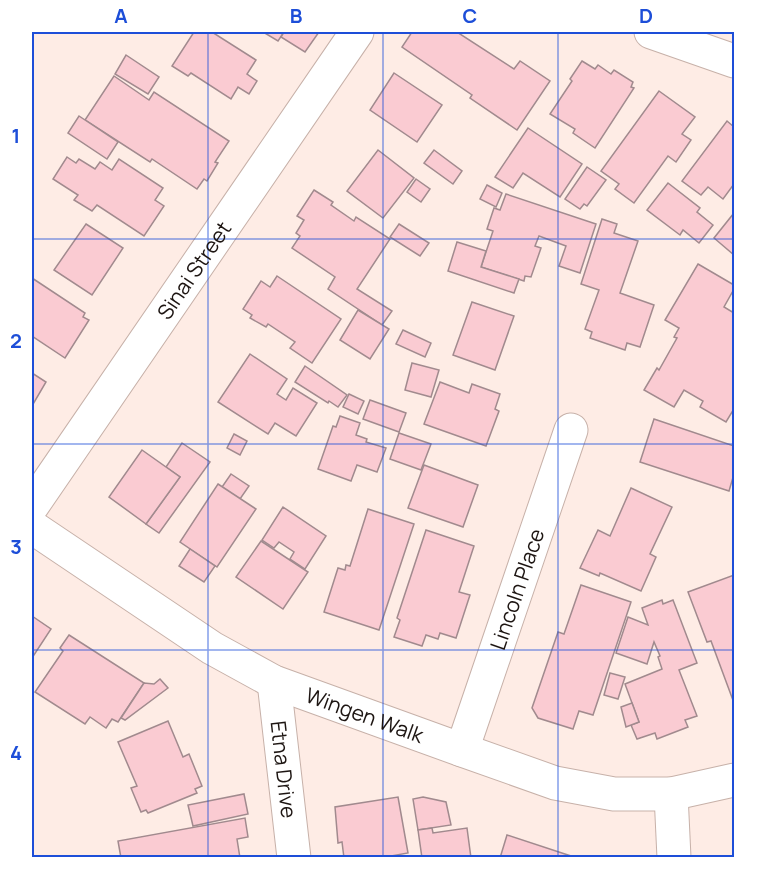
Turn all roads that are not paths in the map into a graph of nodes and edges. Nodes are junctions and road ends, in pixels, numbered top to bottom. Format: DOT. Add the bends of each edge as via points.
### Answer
graph roads {
  1 [pos="357,32"];
  2 [pos="651,32"];
  3 [pos="735,60"];
  4 [pos="571,430"];
  5 [pos="32,506"];
  6 [pos="32,527"];
  7 [pos="274,682"];
  8 [pos="462,750"];
  9 [pos="735,780"];
  10 [pos="671,794"];
  11 [pos="294,858"];
  12 [pos="674,858"];
  1 -- 5 [label="street, Sinai Street"];
  2 -- 3 [label="street"];
  4 -- 8 [label="street, Lincoln Place"];
  6 -- 7 [label="street, Wingen Walk" via="212,648"];
  7 -- 8 [label="street, Wingen Walk"];
  7 -- 11 [label="street, Etna Drive"];
  8 -- 10 [label="street, Wingen Walk" via="555,783 614,794"];
  9 -- 10 [label="street, Wingen Walk"];
  10 -- 12 [label="street"];
}
